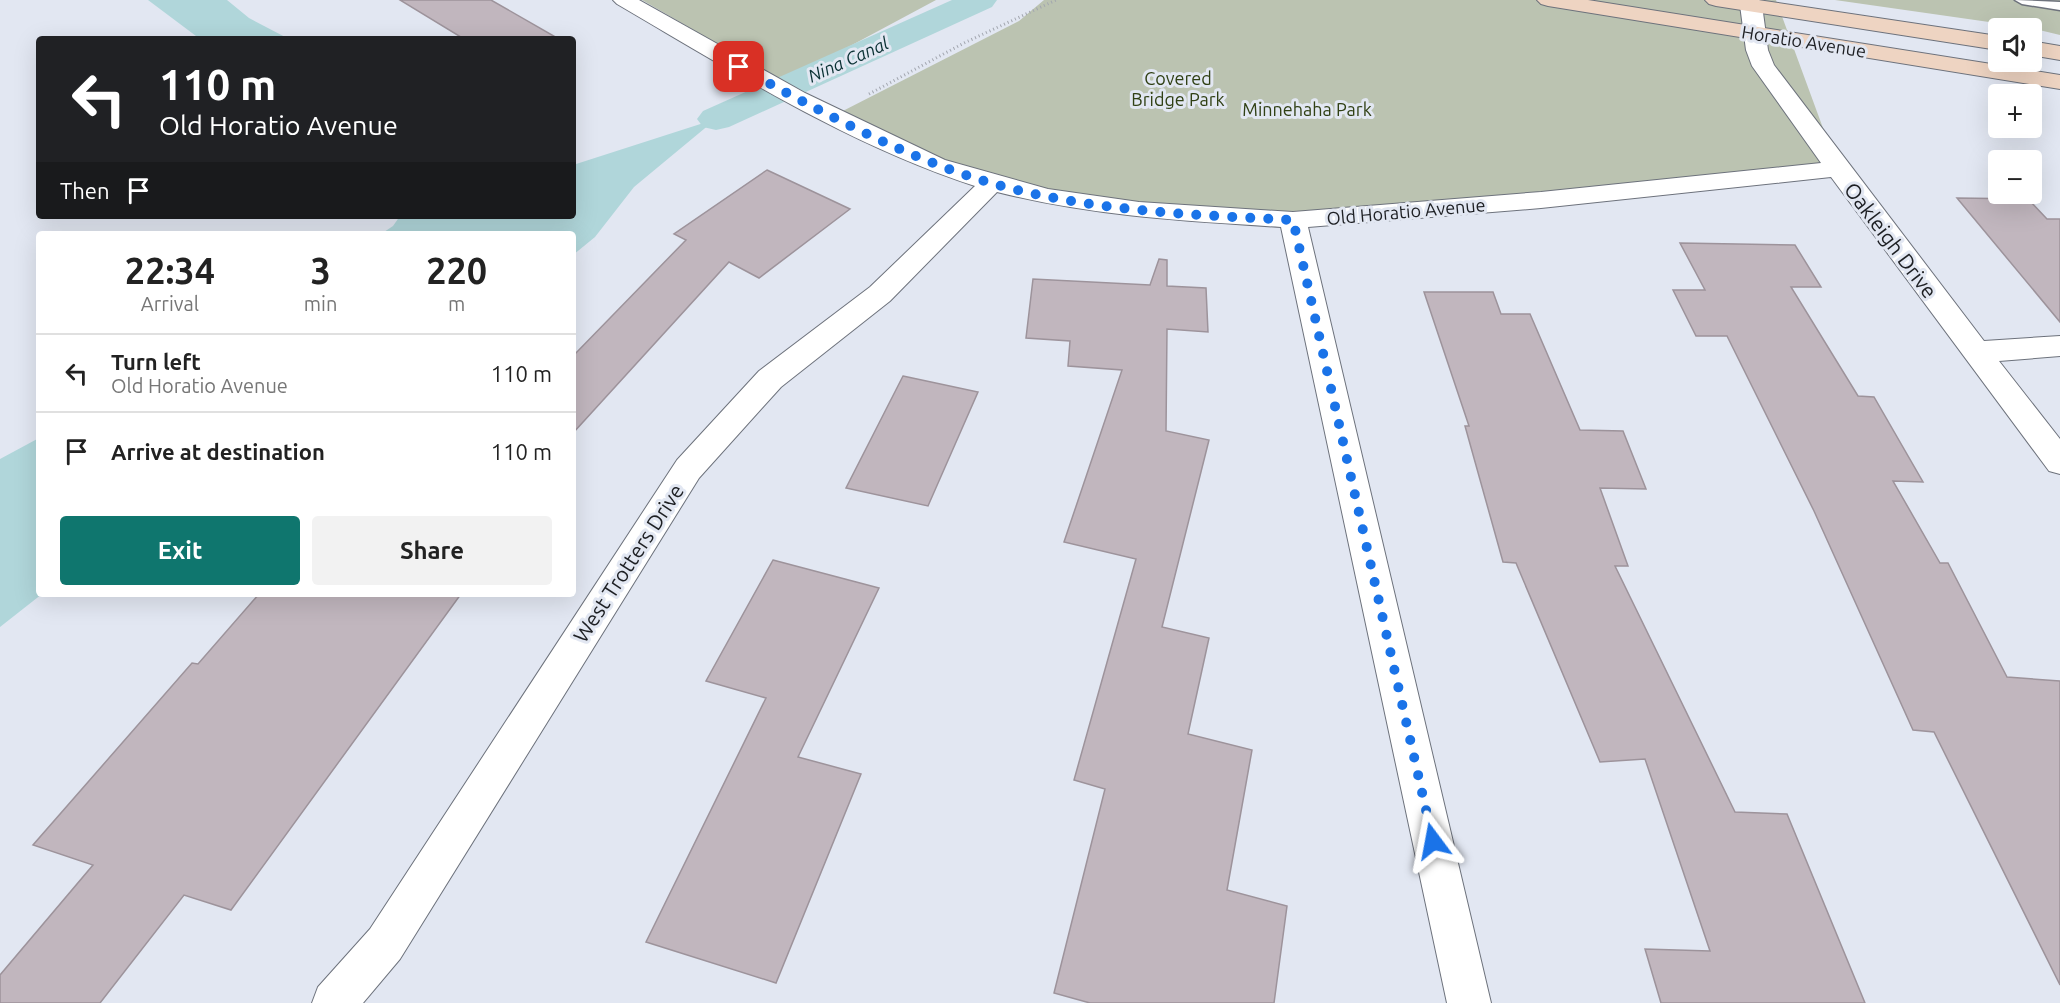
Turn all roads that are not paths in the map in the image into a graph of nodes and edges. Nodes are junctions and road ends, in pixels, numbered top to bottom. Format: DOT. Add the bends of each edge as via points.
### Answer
graph roads {
  1 [pos="624,0"];
  2 [pos="1548,0"];
  3 [pos="1716,0"];
  4 [pos="2022,0"];
  5 [pos="1751,3"];
  6 [pos="2060,6"];
  7 [pos="1754,33"];
  8 [pos="1988,41"];
  9 [pos="2042,50"];
  10 [pos="2060,53"];
  11 [pos="2060,82"];
  12 [pos="1838,169"];
  13 [pos="992,183"];
  14 [pos="1293,220"];
  15 [pos="2060,346"];
  16 [pos="1976,352"];
  17 [pos="2060,462"];
  18 [pos="334,1003"];
  19 [pos="1469,1003"];
  1 -- 13 [label="street, Old Horatio Avenue" via="720,57 833,116 936,165"];
  2 -- 7 [label="main road, Horatio Avenue"];
  3 -- 5 [label="main road, Horatio Avenue"];
  4 -- 6 [label="lane"];
  5 -- 7 [label="street, Oakleigh Drive"];
  5 -- 8 [label="main road, Horatio Avenue"];
  7 -- 11 [label="main road, Horatio Avenue"];
  7 -- 12 [label="street, Oakleigh Drive" via="1763,66"];
  9 -- 10 [label="main road"];
  12 -- 14 [label="street, Old Horatio Avenue" via="1541,200"];
  12 -- 16 [label="street, Oakleigh Drive"];
  13 -- 14 [label="street, Old Horatio Avenue" via="1048,197 1139,210"];
  13 -- 18 [label="street, West Trotters Drive" via="880,294 770,380 688,469 385,944"];
  14 -- 19 [label="street"];
  15 -- 16 [label="street"];
  16 -- 17 [label="street, Oakleigh Drive"];
}
